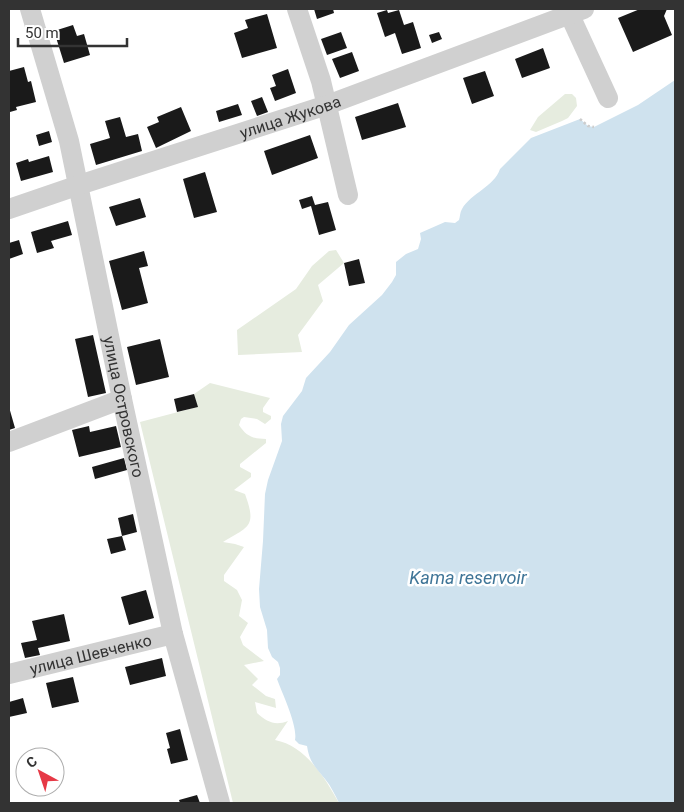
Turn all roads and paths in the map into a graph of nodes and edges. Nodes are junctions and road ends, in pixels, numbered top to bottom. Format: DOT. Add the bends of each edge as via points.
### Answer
graph roads {
  1 [pos="30,9"];
  2 [pos="298,9"];
  3 [pos="573,11"];
  4 [pos="608,98"];
  5 [pos="327,105"];
  6 [pos="580,119"];
  7 [pos="594,127"];
  8 [pos="79,185"];
  9 [pos="348,195"];
  10 [pos="9,209"];
  11 [pos="122,399"];
  12 [pos="9,442"];
  13 [pos="173,634"];
  14 [pos="9,674"];
  15 [pos="220,803"];
  1 -- 8 [label="street, улица Островского"];
  2 -- 5 [label="street"];
  3 -- 4 [label="street"];
  3 -- 5 [label="street, улица Жукова"];
  5 -- 8 [label="street, улица Жукова"];
  5 -- 9 [label="street"];
  6 -- 7 [label="path"];
  8 -- 10 [label="street, улица Жукова"];
  8 -- 11 [label="street, улица Островского"];
  11 -- 12 [label="street"];
  11 -- 13 [label="street, улица Островского"];
  13 -- 14 [label="street, улица Шевченко"];
  13 -- 15 [label="street, улица Островского"];
}
